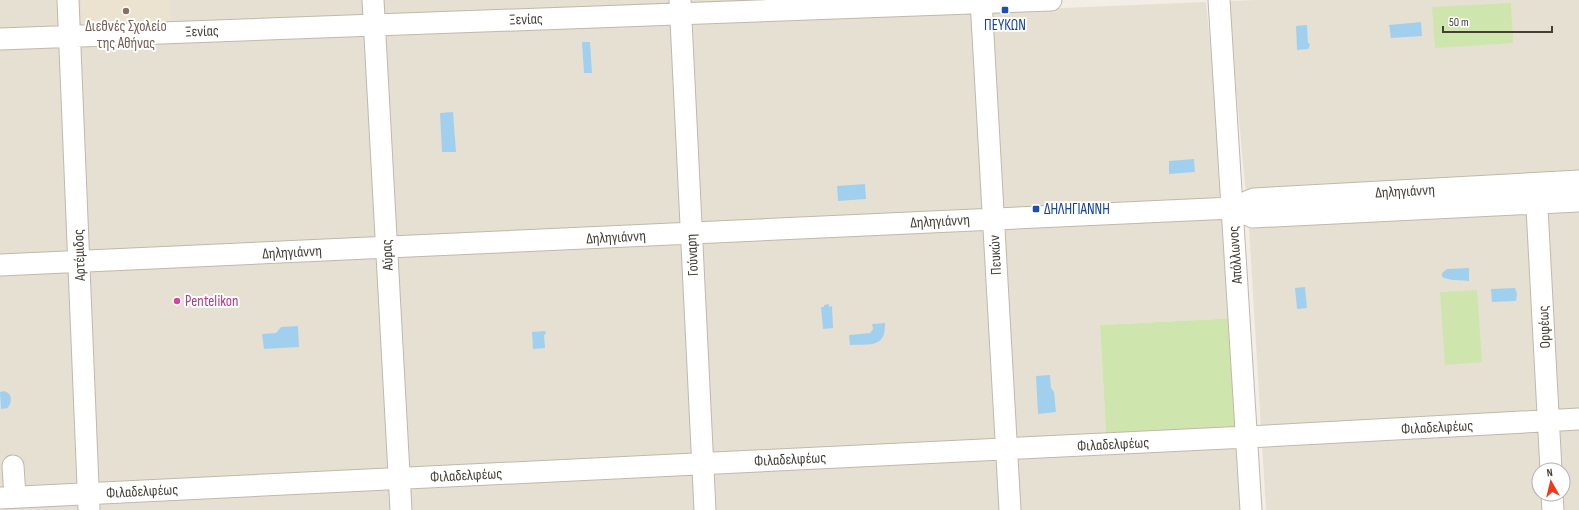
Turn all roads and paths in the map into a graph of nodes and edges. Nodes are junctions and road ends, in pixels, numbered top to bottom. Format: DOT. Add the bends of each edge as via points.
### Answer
graph roads {
  1 [pos="68,0"];
  2 [pos="373,0"];
  3 [pos="1051,0"];
  4 [pos="1219,0"];
  5 [pos="982,1"];
  6 [pos="680,7"];
  7 [pos="374,25"];
  8 [pos="70,36"];
  9 [pos="0,39"];
  10 [pos="1579,182"];
  11 [pos="1536,194"];
  12 [pos="1579,201"];
  13 [pos="1232,208"];
  14 [pos="993,219"];
  15 [pos="691,233"];
  16 [pos="386,247"];
  17 [pos="79,262"];
  18 [pos="0,265"];
  19 [pos="1579,419"];
  20 [pos="1549,420"];
  21 [pos="1247,437"];
  22 [pos="1006,449"];
  23 [pos="1551,462"];
  24 [pos="702,463"];
  25 [pos="13,466"];
  26 [pos="399,478"];
  27 [pos="8,497"];
  28 [pos="89,502"];
  29 [pos="401,510"];
  30 [pos="704,510"];
  31 [pos="1010,510"];
  32 [pos="1251,510"];
  1 -- 8 [label="street, Αρτέμιδος"];
  2 -- 7 [label="street, Αύρας"];
  3 -- 5 [label="street, Ξενίας"];
  4 -- 13 [label="street, Απόλλωνος"];
  5 -- 6 [label="street, Ξενίας"];
  5 -- 14 [label="street, Πευκών"];
  6 -- 7 [label="street, Ξενίας"];
  6 -- 15 [label="street, Γούναρη"];
  7 -- 8 [label="street, Ξενίας"];
  7 -- 16 [label="street, Αύρας"];
  8 -- 9 [label="street, Ξενίας"];
  8 -- 17 [label="street, Αρτέμιδος"];
  10 -- 11 [label="street, Δηληγιάννη"];
  11 -- 12 [label="street, Δηληγιάννη"];
  11 -- 13 [label="street, Δηληγιάννη" via="1383,201 1254,198"];
  11 -- 20 [label="street, Ορφέως"];
  13 -- 14 [label="street, Δηληγιάννη"];
  13 -- 21 [label="street, Απόλλωνος"];
  14 -- 15 [label="street, Δηληγιάννη"];
  14 -- 22 [label="street, Πευκών"];
  15 -- 16 [label="street, Δηληγιάννη"];
  15 -- 24 [label="street, Γούναρη"];
  16 -- 17 [label="street, Δηληγιάννη"];
  16 -- 26 [label="street, Αύρας"];
  17 -- 18 [label="street, Δηληγιάννη"];
  17 -- 28 [label="street, Αρτέμιδος"];
  19 -- 20 [label="street, Φιλαδελφέως"];
  20 -- 21 [label="street, Φιλαδελφέως"];
  20 -- 23 [label="street, Ορφέως"];
  21 -- 22 [label="street, Φιλαδελφέως"];
  21 -- 32 [label="street, Απόλλωνος"];
  22 -- 24 [label="street, Φιλαδελφέως"];
  22 -- 31 [label="street, Πευκών"];
  24 -- 26 [label="street, Φιλαδελφέως"];
  24 -- 30 [label="street, Γούναρη"];
  25 -- 27 [label="street"];
  26 -- 28 [label="street, Φιλαδελφέως"];
  26 -- 29 [label="street, Αύρας"];
  27 -- 28 [label="street, Φιλαδελφέως"];
}
